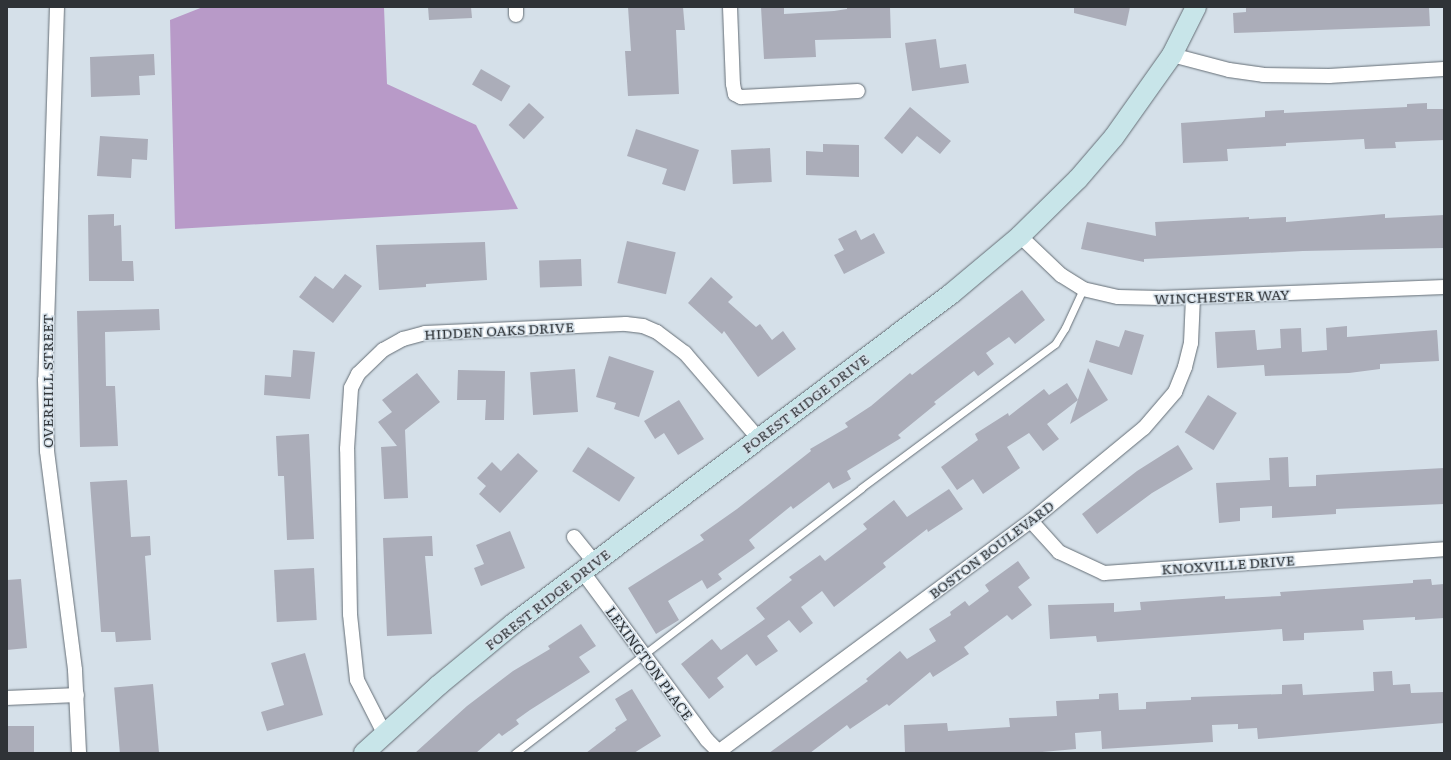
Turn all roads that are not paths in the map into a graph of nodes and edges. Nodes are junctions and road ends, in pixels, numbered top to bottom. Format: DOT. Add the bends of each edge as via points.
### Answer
graph roads {
  1 [pos="57,7"];
  2 [pos="730,7"];
  3 [pos="1196,7"];
  4 [pos="1172,55"];
  5 [pos="1444,69"];
  6 [pos="858,91"];
  7 [pos="1020,236"];
  8 [pos="1444,287"];
  9 [pos="1083,289"];
  10 [pos="1194,297"];
  11 [pos="758,438"];
  12 [pos="1031,521"];
  13 [pos="574,537"];
  14 [pos="1444,549"];
  15 [pos="588,567"];
  16 [pos="643,653"];
  17 [pos="77,695"];
  18 [pos="7,698"];
  19 [pos="384,733"];
  20 [pos="79,753"];
  21 [pos="364,753"];
  22 [pos="514,753"];
  23 [pos="719,753"];
  1 -- 17 [label="street, OVERHILL STREET" via="45,380 47,451"];
  2 -- 6 [label="street" via="733,84 735,94 741,98"];
  3 -- 4 [label="main road, FOREST RIDGE DRIVE"];
  4 -- 5 [label="street" via="1229,70 1263,74 1329,76"];
  4 -- 7 [label="main road, FOREST RIDGE DRIVE" via="1114,137 1078,179"];
  7 -- 9 [label="street, WINCHESTER WAY" via="1061,275"];
  7 -- 11 [label="main road, FOREST RIDGE DRIVE" via="951,294"];
  8 -- 10 [label="street, WINCHESTER WAY"];
  9 -- 10 [label="street, WINCHESTER WAY" via="1118,297"];
  9 -- 16 [label="lane" via="1055,344"];
  10 -- 12 [label="street, BOSTON BOULEVARD" via="1191,343 1175,392 1144,428"];
  11 -- 15 [label="main road, FOREST RIDGE DRIVE"];
  11 -- 19 [label="street, HIDDEN OAKS DRIVE" via="685,353 643,326 626,324 425,333 403,339 383,350 358,374 351,388 347,449 350,614 357,680"];
  12 -- 14 [label="street, KNOXVILLE DRIVE" via="1059,552 1104,573"];
  12 -- 23 [label="street, BOSTON BOULEVARD"];
  13 -- 15 [label="street, LEXINGTON PLACE"];
  15 -- 16 [label="street, LEXINGTON PLACE"];
  15 -- 19 [label="main road, FOREST RIDGE DRIVE" via="513,624"];
  16 -- 22 [label="lane"];
  16 -- 23 [label="street, LEXINGTON PLACE"];
  17 -- 18 [label="street"];
  17 -- 20 [label="street, OVERHILL STREET"];
  19 -- 21 [label="main road, FOREST RIDGE DRIVE"];
}
